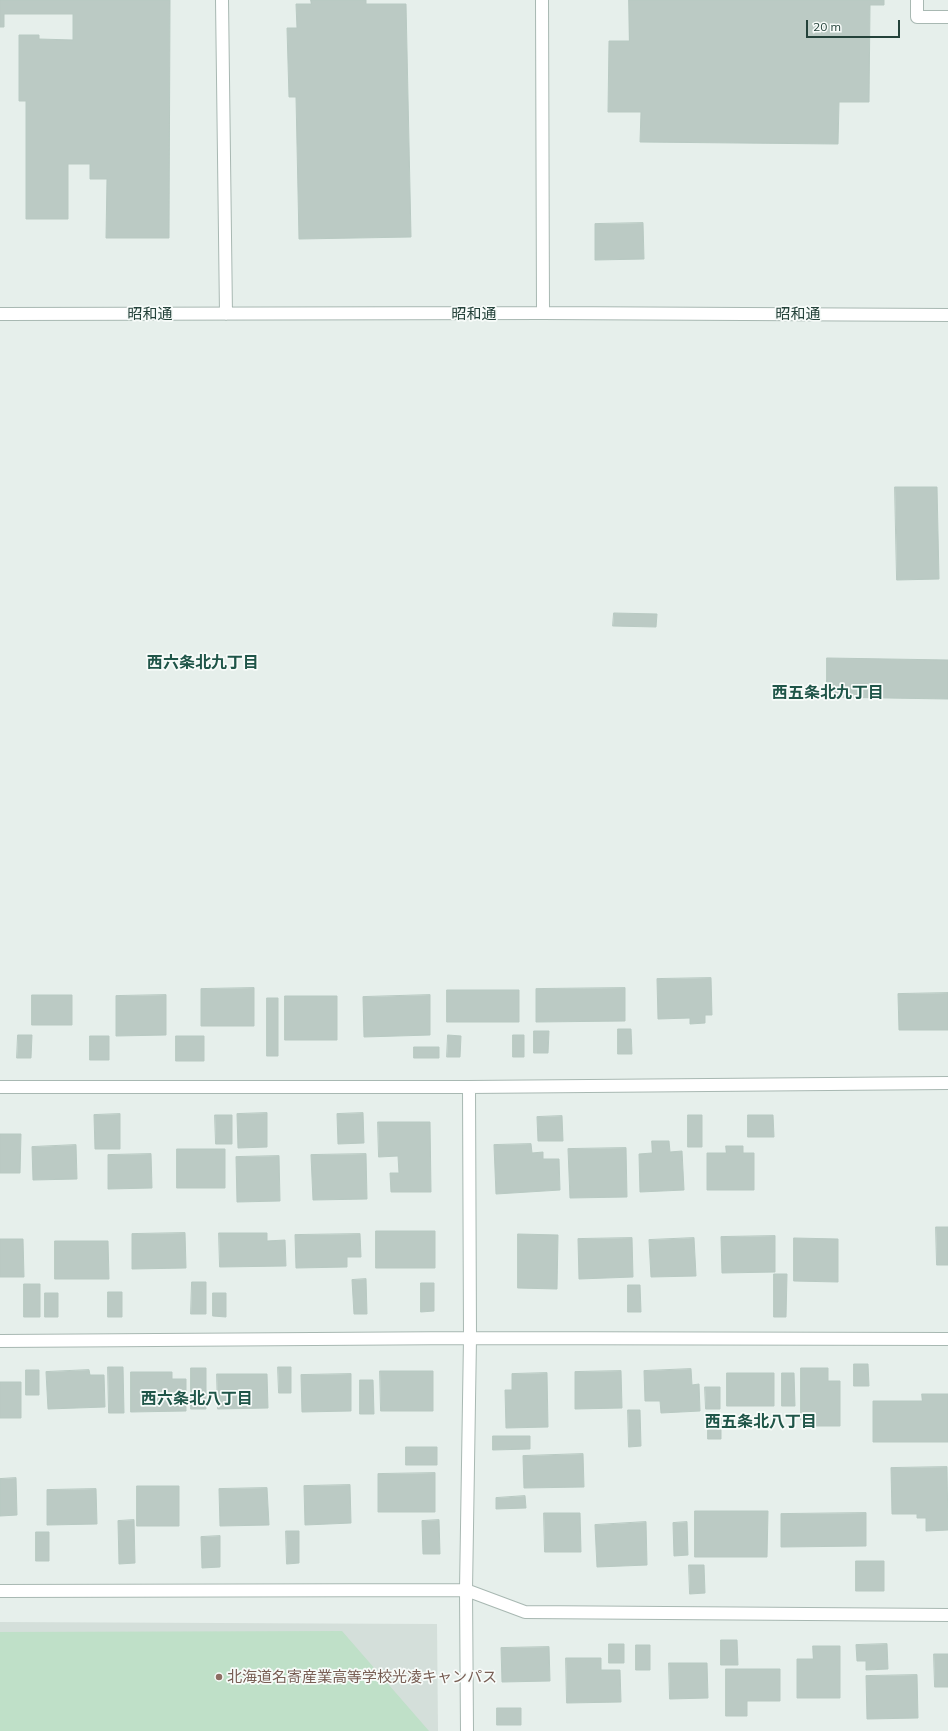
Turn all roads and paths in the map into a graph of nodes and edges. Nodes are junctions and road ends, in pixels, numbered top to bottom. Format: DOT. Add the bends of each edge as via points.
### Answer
graph roads {
  1 [pos="222,0"];
  2 [pos="542,0"];
  3 [pos="917,0"];
  4 [pos="948,17"];
  5 [pos="543,313"];
  6 [pos="0,314"];
  7 [pos="226,314"];
  8 [pos="948,315"];
  9 [pos="948,1083"];
  10 [pos="469,1087"];
  11 [pos="0,1088"];
  12 [pos="470,1338"];
  13 [pos="948,1340"];
  14 [pos="0,1341"];
  15 [pos="466,1590"];
  16 [pos="0,1591"];
  17 [pos="948,1616"];
  18 [pos="467,1731"];
  1 -- 7 [label="street"];
  2 -- 5 [label="street"];
  3 -- 4 [label="street" via="918,17"];
  5 -- 7 [label="street, 昭和通"];
  5 -- 8 [label="street, 昭和通"];
  6 -- 7 [label="street, 昭和通"];
  9 -- 10 [label="street"];
  10 -- 11 [label="street"];
  10 -- 12 [label="street"];
  12 -- 13 [label="street"];
  12 -- 14 [label="street"];
  12 -- 15 [label="street"];
  15 -- 16 [label="street"];
  15 -- 17 [label="street" via="525,1612"];
  15 -- 18 [label="street"];
}
